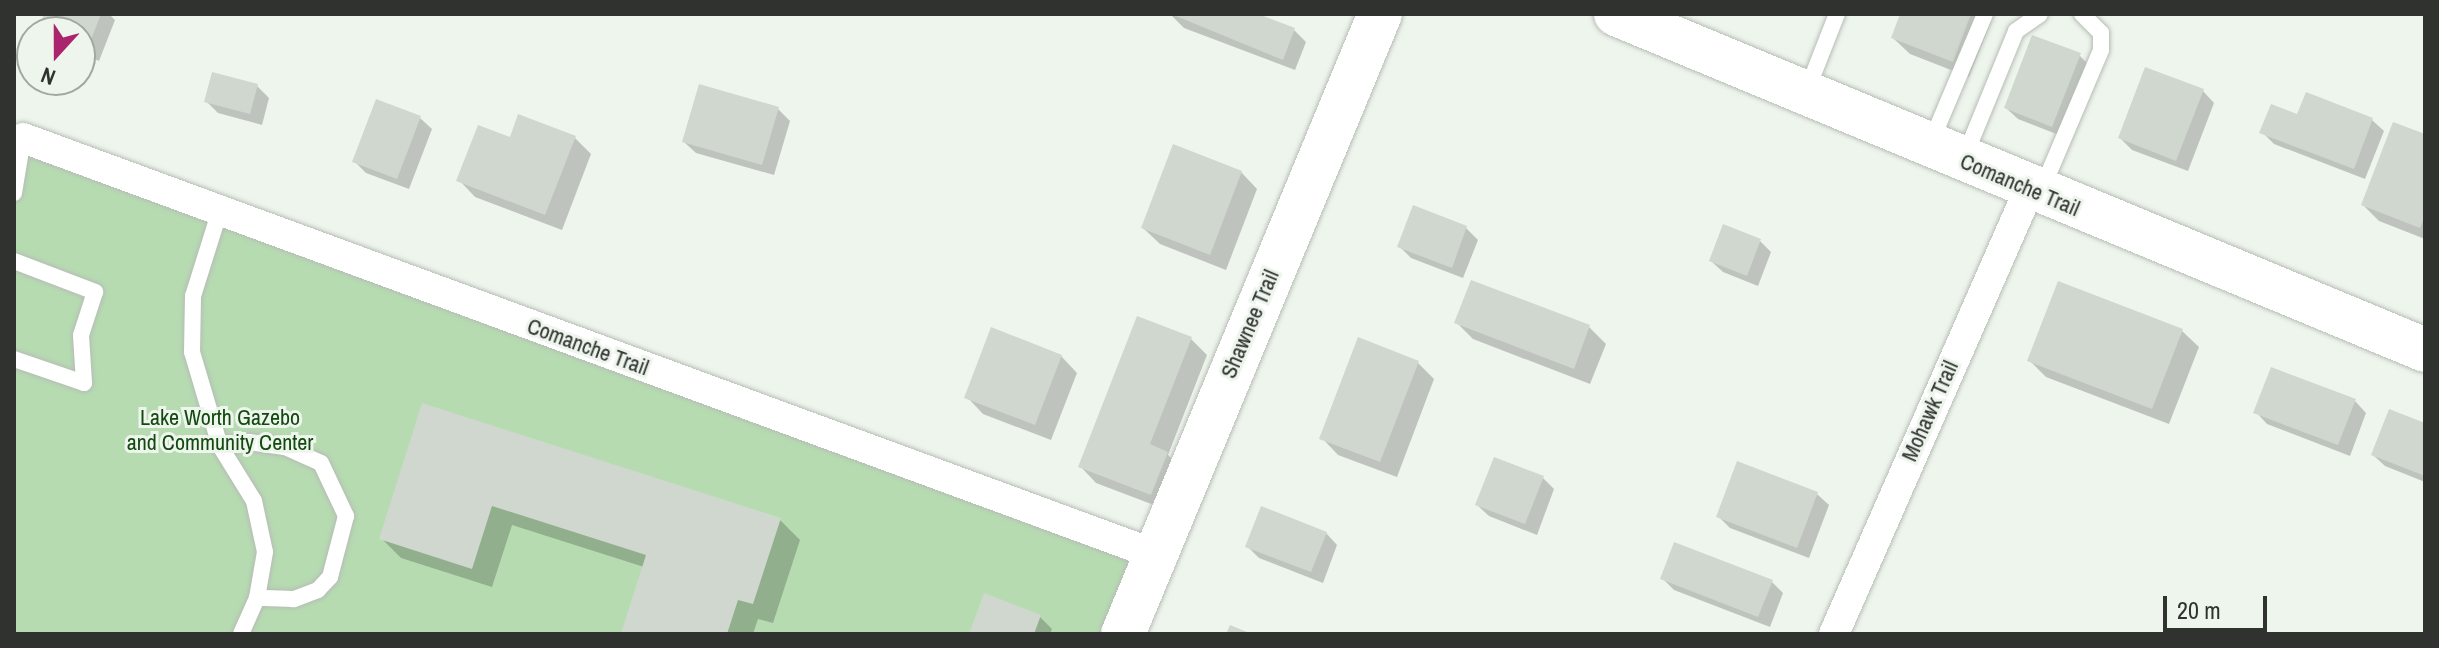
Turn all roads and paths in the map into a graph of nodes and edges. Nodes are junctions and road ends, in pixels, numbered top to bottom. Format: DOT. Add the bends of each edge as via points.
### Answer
graph roads {
  1 [pos="1380,14"];
  2 [pos="1616,14"];
  3 [pos="1837,14"];
  4 [pos="1985,14"];
  5 [pos="2040,14"];
  6 [pos="2082,14"];
  7 [pos="1806,95"];
  8 [pos="23,138"];
  9 [pos="1946,154"];
  10 [pos="2034,191"];
  11 [pos="14,193"];
  12 [pos="220,210"];
  13 [pos="14,261"];
  14 [pos="2425,350"];
  15 [pos="14,359"];
  16 [pos="220,446"];
  17 [pos="1154,554"];
  18 [pos="257,598"];
  19 [pos="241,634"];
  20 [pos="1123,634"];
  21 [pos="1834,634"];
  1 -- 17 [label="street, Shawnee Trail"];
  2 -- 7 [label="street, Comanche Trail"];
  3 -- 7 [label="lane"];
  4 -- 9 [label="lane"];
  5 -- 9 [label="lane" via="2016,31"];
  6 -- 10 [label="lane" via="2101,33 2101,50"];
  7 -- 9 [label="street, Comanche Trail"];
  8 -- 11 [label="lane"];
  8 -- 12 [label="street, Comanche Trail"];
  9 -- 10 [label="street, Comanche Trail"];
  10 -- 14 [label="street, Comanche Trail"];
  10 -- 21 [label="street, Mohawk Trail"];
  12 -- 16 [label="lane" via="193,296 192,352"];
  12 -- 17 [label="street, Comanche Trail"];
  13 -- 15 [label="lane" via="95,292 81,335 84,383"];
  16 -- 18 [label="lane" via="254,501 265,552"];
  16 -- 18 [label="lane" via="249,442 285,447 321,463 346,516 330,577 318,590 294,599"];
  17 -- 20 [label="street, Shawnee Trail"];
  18 -- 19 [label="lane"];
}
